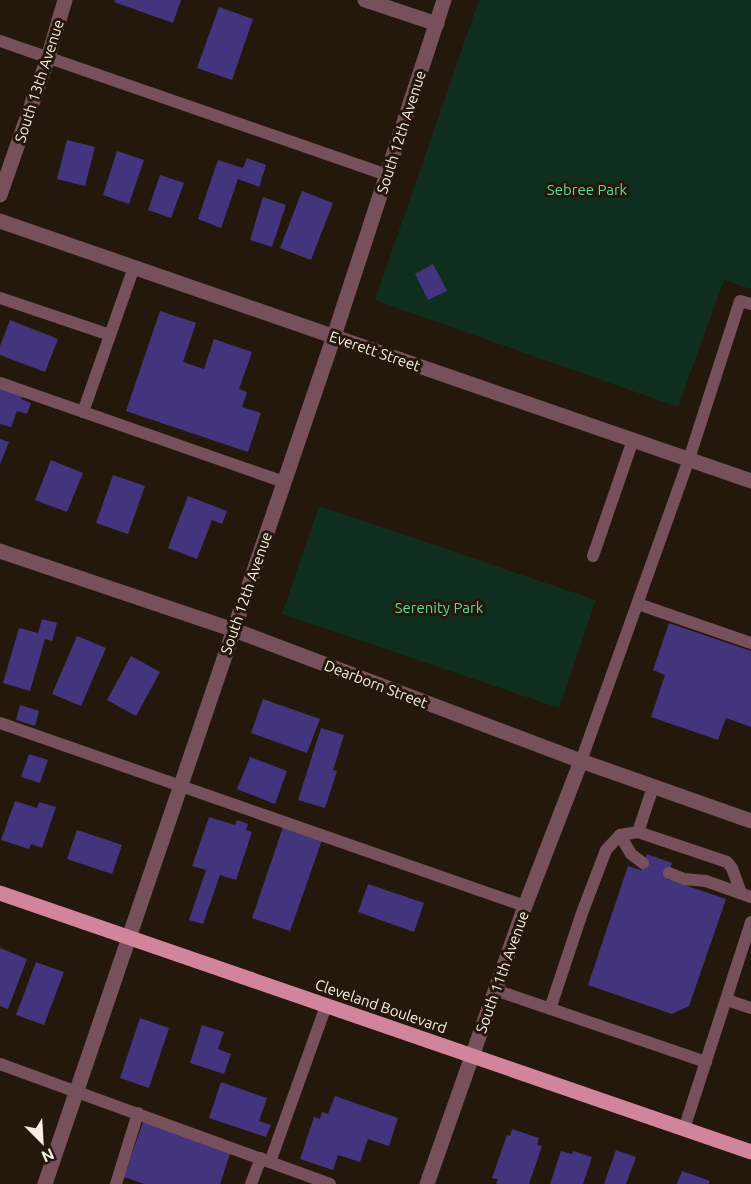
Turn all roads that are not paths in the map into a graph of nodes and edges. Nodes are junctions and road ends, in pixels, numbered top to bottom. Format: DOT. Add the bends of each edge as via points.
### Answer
graph roads {
  1 [pos="65,0"];
  2 [pos="365,0"];
  3 [pos="444,0"];
  4 [pos="403,7"];
  5 [pos="437,24"];
  6 [pos="0,41"];
  7 [pos="48,58"];
  8 [pos="387,175"];
  9 [pos="0,195"];
  10 [pos="0,221"];
  11 [pos="134,267"];
  12 [pos="0,298"];
  13 [pos="751,304"];
  14 [pos="110,335"];
  15 [pos="334,336"];
  16 [pos="0,383"];
  17 [pos="83,412"];
  18 [pos="633,440"];
  19 [pos="689,459"];
  20 [pos="751,481"];
  21 [pos="284,482"];
  22 [pos="0,551"];
  23 [pos="592,556"];
  24 [pos="638,604"];
  25 [pos="234,630"];
  26 [pos="751,643"];
  27 [pos="0,723"];
  28 [pos="581,761"];
  29 [pos="180,785"];
  30 [pos="652,787"];
  31 [pos="751,821"];
  32 [pos="638,832"];
  33 [pos="620,835"];
  34 [pos="643,863"];
  35 [pos="669,873"];
  36 [pos="0,893"];
  37 [pos="746,895"];
  38 [pos="525,906"];
  39 [pos="751,922"];
  40 [pos="127,938"];
  41 [pos="495,990"];
  42 [pos="727,1000"];
  43 [pos="326,1006"];
  44 [pos="751,1008"];
  45 [pos="550,1009"];
  46 [pos="472,1056"];
  47 [pos="706,1062"];
  48 [pos="0,1064"];
  49 [pos="76,1090"];
  50 [pos="138,1113"];
  51 [pos="684,1129"];
  52 [pos="751,1152"];
  53 [pos="265,1160"];
  54 [pos="45,1184"];
  55 [pos="116,1184"];
  56 [pos="251,1184"];
  57 [pos="330,1184"];
  58 [pos="427,1184"];
  1 -- 7 [label="street, South 13th Avenue"];
  2 -- 4 [label="street"];
  3 -- 5 [label="street, South 12th Avenue"];
  4 -- 5 [label="street"];
  5 -- 8 [label="street, South 12th Avenue"];
  6 -- 7 [label="lane"];
  7 -- 8 [label="lane"];
  7 -- 9 [label="street, South 13th Avenue"];
  8 -- 15 [label="street, South 12th Avenue"];
  10 -- 11 [label="street, Everett Street"];
  11 -- 14 [label="lane"];
  11 -- 15 [label="street, Everett Street"];
  12 -- 14 [label="lane"];
  13 -- 19 [label="lane" via="740,301"];
  14 -- 17 [label="lane"];
  15 -- 18 [label="street, Everett Street"];
  15 -- 21 [label="street, South 12th Avenue"];
  16 -- 17 [label="lane"];
  17 -- 21 [label="lane"];
  18 -- 19 [label="street, Everett Street"];
  18 -- 23 [label="lane"];
  19 -- 20 [label="street, Everett Street"];
  19 -- 24 [label="lane"];
  21 -- 25 [label="street, South 12th Avenue"];
  22 -- 25 [label="street, Dearborn Street"];
  24 -- 26 [label="lane"];
  24 -- 28 [label="lane"];
  25 -- 28 [label="street, Dearborn Street"];
  25 -- 29 [label="street, South 12th Avenue"];
  27 -- 29 [label="lane"];
  28 -- 30 [label="street, Dearborn Street"];
  28 -- 38 [label="street, South 11th Avenue"];
  29 -- 38 [label="lane"];
  29 -- 40 [label="street, South 12th Avenue"];
  30 -- 31 [label="street, Dearborn Street"];
  30 -- 32 [label="lane"];
  32 -- 33 [label="lane"];
  32 -- 37 [label="lane" via="727,862"];
  33 -- 34 [label="lane" via="631,854"];
  33 -- 45 [label="lane" via="606,850"];
  35 -- 37 [label="lane"];
  36 -- 40 [label="main road, Cleveland Boulevard"];
  38 -- 41 [label="street, South 11th Avenue"];
  39 -- 42 [label="lane"];
  40 -- 43 [label="main road, Cleveland Boulevard"];
  40 -- 49 [label="street, South 12th Avenue"];
  41 -- 45 [label="lane"];
  41 -- 46 [label="street, South 11th Avenue"];
  42 -- 44 [label="lane"];
  42 -- 47 [label="lane"];
  43 -- 46 [label="main road, Cleveland Boulevard"];
  43 -- 53 [label="lane"];
  45 -- 47 [label="lane"];
  46 -- 51 [label="main road, Cleveland Boulevard"];
  46 -- 58 [label="street, South 11th Avenue"];
  47 -- 51 [label="lane"];
  48 -- 49 [label="lane"];
  49 -- 50 [label="lane"];
  49 -- 54 [label="street, South 12th Avenue"];
  50 -- 53 [label="lane"];
  50 -- 55 [label="lane"];
  51 -- 52 [label="main road, Cleveland Boulevard"];
  53 -- 56 [label="lane"];
  53 -- 57 [label="lane"];
}
